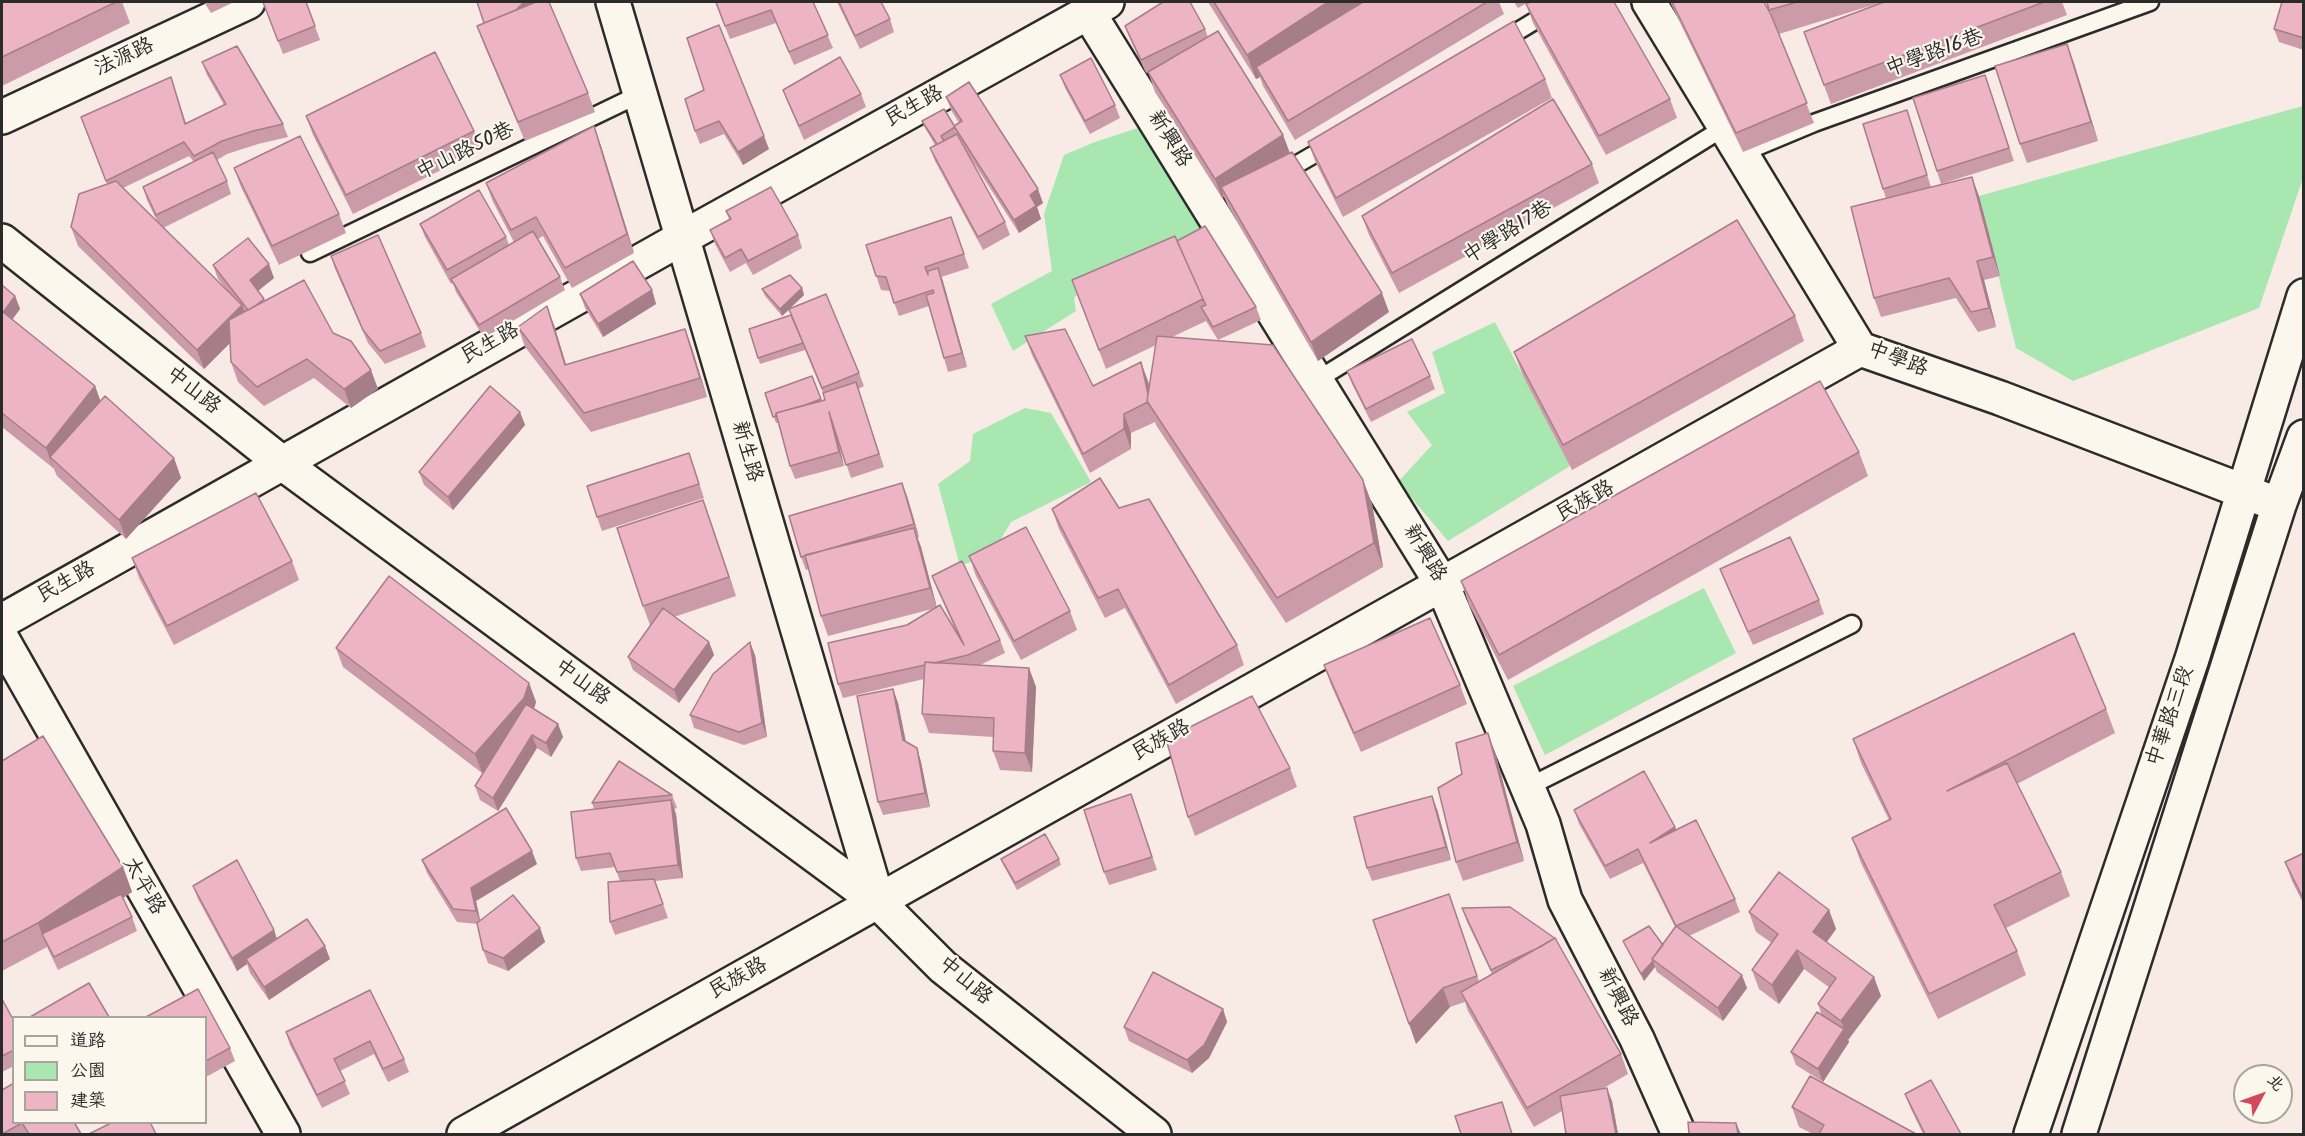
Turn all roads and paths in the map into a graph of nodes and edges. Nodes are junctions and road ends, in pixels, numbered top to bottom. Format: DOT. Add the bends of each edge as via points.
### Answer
graph roads {
  1 [pos="248,2"];
  2 [pos="613,2"];
  3 [pos="1566,2"];
  4 [pos="1649,2"];
  5 [pos="2150,2"];
  6 [pos="1098,7"];
  7 [pos="1482,54"];
  8 [pos="640,94"];
  9 [pos="2,117"];
  10 [pos="1350,133"];
  11 [pos="1731,137"];
  12 [pos="1268,182"];
  13 [pos="682,238"];
  14 [pos="2,241"];
  15 [pos="310,253"];
  16 [pos="2304,296"];
  17 [pos="1860,349"];
  18 [pos="1317,380"];
  19 [pos="2304,437"];
  20 [pos="282,463"];
  21 [pos="2242,491"];
  22 [pos="2279,505"];
  23 [pos="1442,584"];
  24 [pos="2,621"];
  25 [pos="1852,624"];
  26 [pos="2,639"];
  27 [pos="1528,786"];
  28 [pos="878,902"];
  29 [pos="283,1134"];
  30 [pos="464,1134"];
  31 [pos="1154,1134"];
  32 [pos="1679,1134"];
  33 [pos="2031,1134"];
  34 [pos="2079,1134"];
  1 -- 9 [label="street, 法源路"];
  2 -- 8 [label="street, 新生路"];
  3 -- 7 [label="lane"];
  4 -- 11 [label="street, 中學路"];
  5 -- 11 [label="lane, 中學路16巷" via="1743,152"];
  6 -- 13 [label="street, 民生路"];
  6 -- 18 [label="street, 新興路" via="1221,210"];
  8 -- 13 [label="street, 新生路"];
  8 -- 15 [label="lane, 中山路50巷"];
  10 -- 12 [label="lane"];
  11 -- 17 [label="street, 中學路"];
  11 -- 18 [label="lane, 中學路17巷"];
  13 -- 20 [label="street, 民生路"];
  13 -- 28 [label="street, 新生路"];
  14 -- 20 [label="street, 中山路"];
  16 -- 21 [label="street, 中華路三段"];
  17 -- 21 [label="street, 中學路"];
  17 -- 23 [label="street, 民族路"];
  18 -- 23 [label="street, 新興路"];
  19 -- 22 [label="street, 中華路三段"];
  20 -- 24 [label="street, 民生路"];
  20 -- 28 [label="street, 中山路"];
  21 -- 22 [label="street, 中學路"];
  21 -- 33 [label="street, 中華路三段" via="2192,659"];
  22 -- 34 [label="street, 中華路三段"];
  23 -- 27 [label="street, 新興路"];
  23 -- 28 [label="street, 民族路"];
  25 -- 27 [label="lane"];
  26 -- 29 [label="street, 太平路"];
  27 -- 32 [label="street, 新興路" via="1566,900 1637,1039"];
  28 -- 30 [label="street, 民族路"];
  28 -- 31 [label="street, 中山路" via="943,967"];
}
